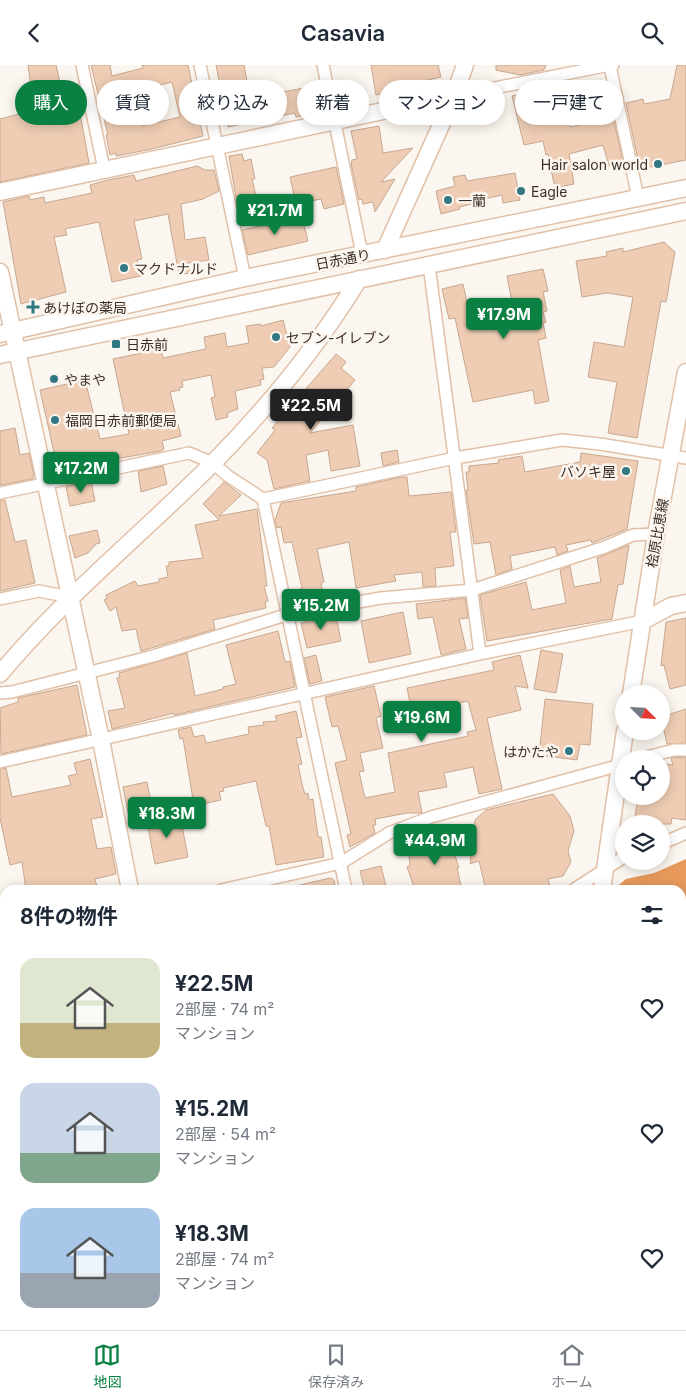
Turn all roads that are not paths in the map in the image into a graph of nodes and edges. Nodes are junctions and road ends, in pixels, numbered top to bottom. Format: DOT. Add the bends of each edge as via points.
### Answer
graph roads {
  1 [pos="82,65"];
  2 [pos="200,65"];
  3 [pos="323,65"];
  4 [pos="465,65"];
  5 [pos="611,65"];
  6 [pos="326,80"];
  7 [pos="460,80"];
  8 [pos="505,86"];
  9 [pos="311,125"];
  10 [pos="336,125"];
  11 [pos="441,125"];
  12 [pos="217,145"];
  13 [pos="104,169"];
  14 [pos="686,188"];
  15 [pos="0,192"];
  16 [pos="638,198"];
  17 [pos="686,211"];
  18 [pos="385,250"];
  19 [pos="362,254"];
  20 [pos="429,265"];
  21 [pos="0,273"];
  22 [pos="245,278"];
  23 [pos="359,279"];
  24 [pos="6,332"];
  25 [pos="18,351"];
  26 [pos="0,355"];
  27 [pos="686,372"];
  28 [pos="679,456"];
  29 [pos="455,458"];
  30 [pos="213,463"];
  31 [pos="46,483"];
  32 [pos="0,493"];
  33 [pos="263,499"];
  34 [pos="656,534"];
  35 [pos="472,590"];
  36 [pos="70,597"];
  37 [pos="0,599"];
  38 [pos="686,603"];
  39 [pos="288,614"];
  40 [pos="643,621"];
  41 [pos="480,654"];
  42 [pos="0,675"];
  43 [pos="87,675"];
  44 [pos="632,685"];
  45 [pos="0,693"];
  46 [pos="305,693"];
  47 [pos="102,740"];
  48 [pos="686,750"];
  49 [pos="670,751"];
  50 [pos="0,762"];
  51 [pos="615,767"];
  52 [pos="615,804"];
  53 [pos="686,833"];
  54 [pos="670,841"];
  55 [pos="340,863"];
  56 [pos="615,863"];
  57 [pos="603,871"];
  58 [pos="129,885"];
  59 [pos="243,885"];
  60 [pos="345,885"];
  61 [pos="581,885"];
  62 [pos="602,885"];
  1 -- 13 [label="street"];
  2 -- 12 [label="street"];
  3 -- 6 [label="street"];
  4 -- 7 [label="street"];
  5 -- 8 [label="street"];
  5 -- 16 [label="street"];
  9 -- 12 [label="street"];
  10 -- 19 [label="street"];
  11 -- 18 [label="street"];
  12 -- 13 [label="street"];
  12 -- 22 [label="street"];
  13 -- 15 [label="street"];
  14 -- 16 [label="street, 日赤通り"];
  16 -- 18 [label="street, 日赤通り"];
  17 -- 20 [label="street, 日赤通り"];
  18 -- 19 [label="street, 日赤通り"];
  19 -- 22 [label="street, 日赤通り"];
  20 -- 23 [label="street, 日赤通り"];
  20 -- 29 [label="street"];
  21 -- 24 [label="street"];
  22 -- 24 [label="street, 日赤通り"];
  23 -- 25 [label="street, 日赤通り"];
  23 -- 30 [label="street" via="335,318 290,378"];
  24 -- 25 [label="street"];
  25 -- 26 [label="street, 日赤通り"];
  25 -- 31 [label="street"];
  27 -- 28 [label="street, 桧原比恵線"];
  28 -- 29 [label="street" via="562,440"];
  28 -- 34 [label="street, 桧原比恵線"];
  29 -- 33 [label="street"];
  29 -- 35 [label="street"];
  30 -- 31 [label="street" via="189,453"];
  30 -- 33 [label="street" via="228,477"];
  30 -- 36 [label="street"];
  31 -- 32 [label="street"];
  31 -- 36 [label="street"];
  33 -- 39 [label="street"];
  34 -- 35 [label="street" via="632,535 605,547"];
  34 -- 40 [label="street, 桧原比恵線"];
  35 -- 39 [label="street" via="381,598"];
  35 -- 41 [label="street"];
  36 -- 37 [label="street" via="39,591"];
  36 -- 42 [label="street"];
  36 -- 43 [label="street"];
  38 -- 40 [label="street" via="671,606"];
  39 -- 43 [label="street"];
  39 -- 46 [label="street"];
  40 -- 41 [label="street"];
  40 -- 44 [label="street, 桧原比恵線"];
  41 -- 46 [label="street"];
  43 -- 45 [label="street"];
  43 -- 47 [label="street"];
  46 -- 47 [label="street"];
  46 -- 55 [label="street"];
  47 -- 50 [label="street"];
  47 -- 58 [label="street"];
  48 -- 49 [label="street"];
  51 -- 55 [label="street" via="431,817 389,833"];
  52 -- 57 [label="street"];
  53 -- 54 [label="street"];
  55 -- 59 [label="street"];
  55 -- 60 [label="street"];
  56 -- 57 [label="street"];
  57 -- 61 [label="street"];
  57 -- 62 [label="street"];
}
